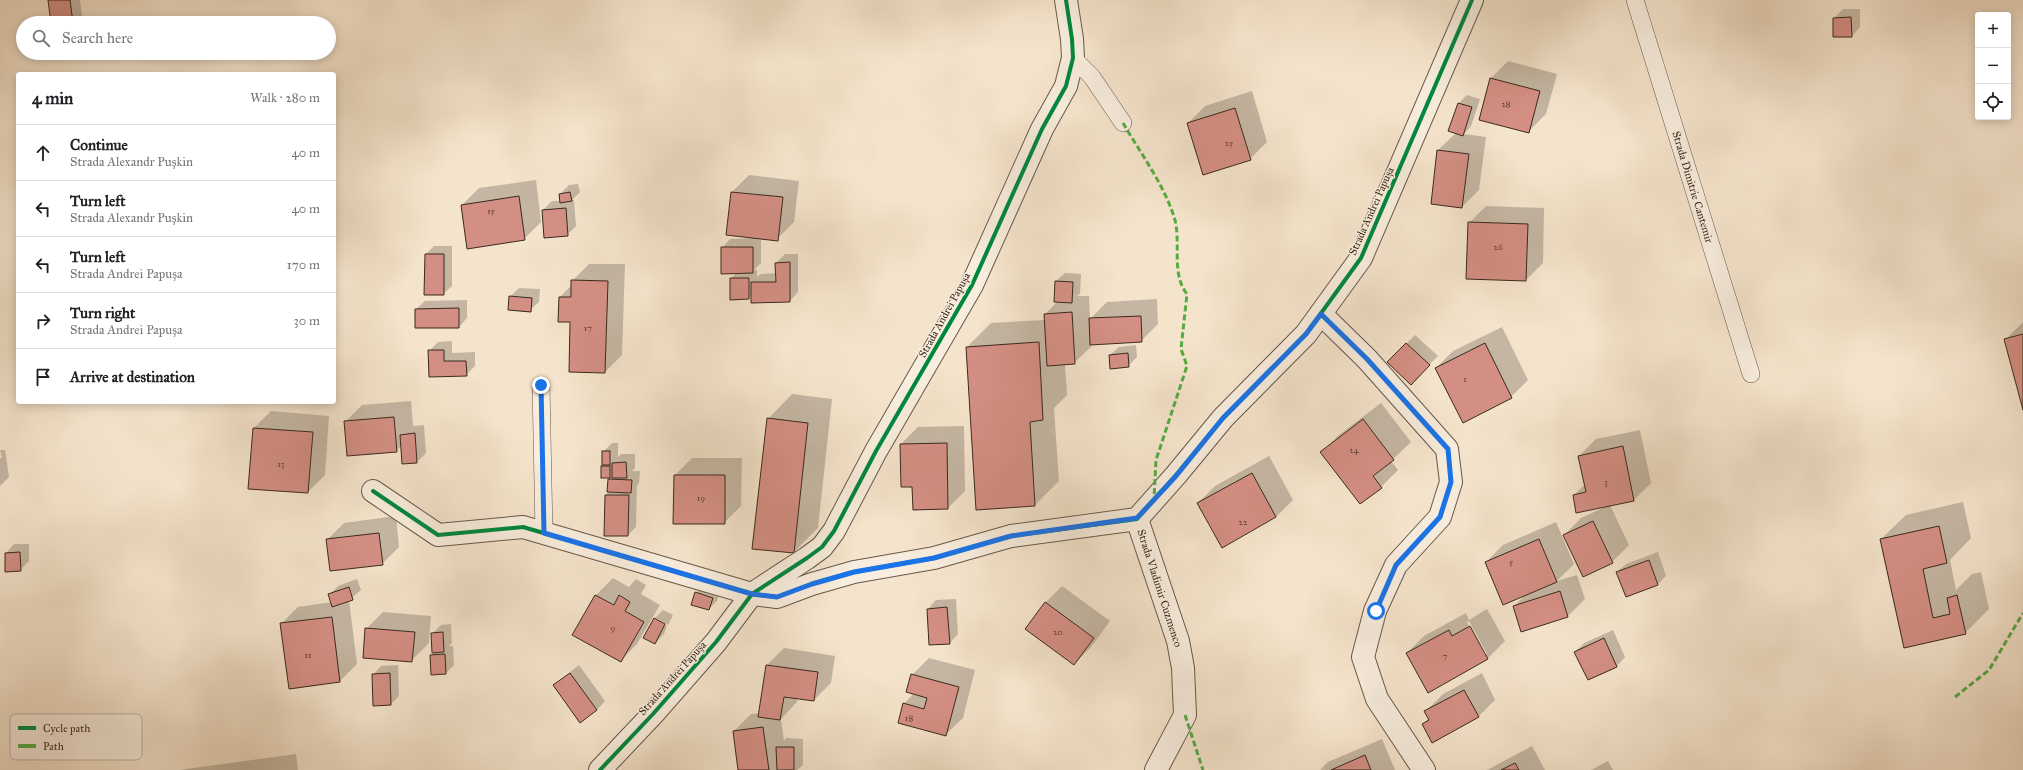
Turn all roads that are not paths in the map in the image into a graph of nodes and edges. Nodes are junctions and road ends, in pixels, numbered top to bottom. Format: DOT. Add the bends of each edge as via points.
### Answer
graph roads {
  1 [pos="1066,0"];
  2 [pos="1472,0"];
  3 [pos="1636,0"];
  4 [pos="1073,58"];
  5 [pos="1123,123"];
  6 [pos="1321,314"];
  7 [pos="1751,374"];
  8 [pos="541,385"];
  9 [pos="373,491"];
  10 [pos="1137,518"];
  11 [pos="544,533"];
  12 [pos="752,594"];
  13 [pos="600,770"];
  14 [pos="1156,770"];
  15 [pos="1424,770"];
  1 -- 4 [label="street, Strada Andrei Papușa"];
  2 -- 6 [label="street, Strada Andrei Papușa" via="1361,258"];
  3 -- 7 [label="lane, Strada Dimitrie Cantemir"];
  4 -- 5 [label="lane" via="1092,77"];
  4 -- 12 [label="street, Strada Andrei Papușa" via="1066,86 1042,129 972,285 876,450 834,532 822,547"];
  6 -- 10 [label="street, Strada Andrei Papușa" via="1306,334 1223,418 1176,476"];
  6 -- 15 [label="street" via="1362,354 1448,449 1451,482 1440,517 1396,565 1376,611 1364,658 1377,699"];
  8 -- 11 [label="lane"];
  9 -- 11 [label="street" via="438,535 523,527"];
  10 -- 12 [label="street" via="1011,536 934,558 854,572 777,597"];
  10 -- 14 [label="street, Strada Vladimir Cuzmenco" via="1178,641 1183,668 1185,714"];
  11 -- 12 [label="street"];
  12 -- 13 [label="street, Strada Andrei Papușa" via="716,642"];
}
